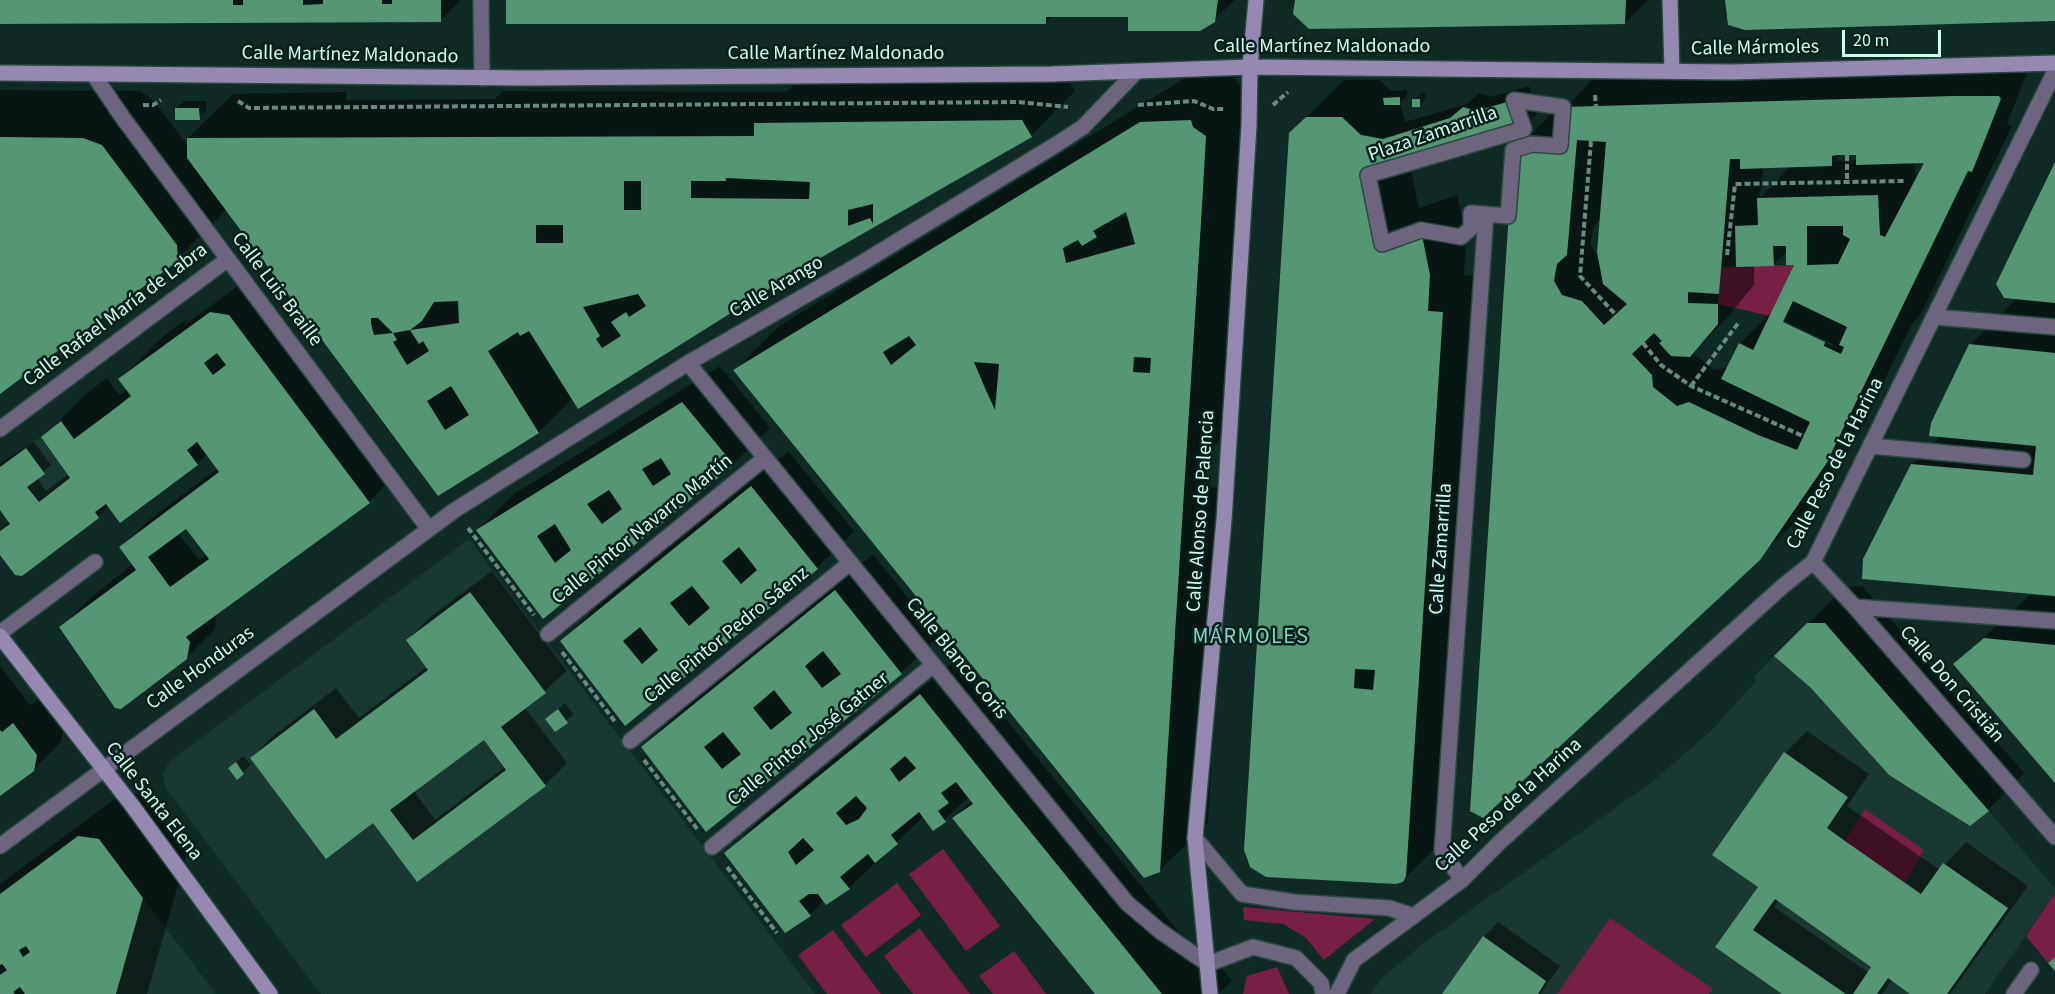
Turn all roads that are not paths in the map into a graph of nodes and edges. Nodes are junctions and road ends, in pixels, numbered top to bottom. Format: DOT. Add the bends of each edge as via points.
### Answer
graph roads {
  1 [pos="481,0"];
  2 [pos="1256,0"];
  3 [pos="1670,0"];
  4 [pos="2055,63"];
  5 [pos="1250,67"];
  6 [pos="1672,71"];
  7 [pos="2055,71"];
  8 [pos="1136,72"];
  9 [pos="0,73"];
  10 [pos="93,74"];
  11 [pos="482,78"];
  12 [pos="1486,214"];
  13 [pos="228,260"];
  14 [pos="1935,317"];
  15 [pos="2055,327"];
  16 [pos="688,363"];
  17 [pos="0,429"];
  18 [pos="1871,446"];
  19 [pos="765,458"];
  20 [pos="2023,460"];
  21 [pos="428,528"];
  22 [pos="95,562"];
  23 [pos="1813,562"];
  24 [pos="850,563"];
  25 [pos="1855,607"];
  26 [pos="2055,621"];
  27 [pos="0,634"];
  28 [pos="548,634"];
  29 [pos="933,665"];
  30 [pos="630,741"];
  31 [pos="103,771"];
  32 [pos="2055,837"];
  33 [pos="1195,838"];
  34 [pos="0,846"];
  35 [pos="712,847"];
  36 [pos="1462,880"];
  37 [pos="1414,916"];
  38 [pos="1208,964"];
  39 [pos="2031,970"];
  40 [pos="270,994"];
  41 [pos="1210,994"];
  42 [pos="1323,994"];
  43 [pos="1337,994"];
  44 [pos="2014,994"];
  1 -- 11 [label="street"];
  2 -- 5 [label="main road, Calle Alonso de Palencia"];
  3 -- 6 [label="main road"];
  4 -- 6 [label="main road, Calle Mármoles"];
  5 -- 6 [label="main road, Calle Martínez Maldonado"];
  5 -- 8 [label="main road, Calle Martínez Maldonado"];
  5 -- 33 [label="main road, Calle Alonso de Palencia" via="1224,520"];
  7 -- 14 [label="street, Calle Peso de la Harina"];
  8 -- 11 [label="main road, Calle Martínez Maldonado"];
  8 -- 16 [label="street, Calle Arango" via="1083,126 1057,144"];
  9 -- 10 [label="main road, Calle Martínez Maldonado"];
  10 -- 11 [label="main road, Calle Martínez Maldonado"];
  10 -- 13 [label="street, Calle Luis Braille"];
  12 -- 12 [label="street, Plaza Zamarrilla" via="1471,213 1471,228 1461,237 1421,230 1382,243 1368,175 1524,129 1515,100 1563,107 1560,146 1532,144 1513,150 1508,216"];
  12 -- 36 [label="street, Calle Zamarrilla" via="1442,851"];
  13 -- 17 [label="street, Calle Rafael María de Labra"];
  13 -- 21 [label="street, Calle Luis Braille"];
  14 -- 15 [label="street"];
  14 -- 18 [label="street, Calle Peso de la Harina"];
  16 -- 19 [label="street, Calle Blanco Coris"];
  16 -- 21 [label="street, Calle Arango"];
  18 -- 20 [label="street"];
  18 -- 23 [label="street, Calle Peso de la Harina"];
  19 -- 24 [label="street, Calle Blanco Coris"];
  19 -- 28 [label="street, Calle Pintor Navarro Martín"];
  21 -- 31 [label="street, Calle Honduras"];
  22 -- 27 [label="street"];
  23 -- 25 [label="street, Calle Don Cristián"];
  23 -- 36 [label="street, Calle Peso de la Harina"];
  24 -- 29 [label="street, Calle Blanco Coris"];
  24 -- 30 [label="street, Calle Pintor Pedro Sáenz"];
  25 -- 26 [label="street"];
  25 -- 32 [label="street, Calle Don Cristián"];
  27 -- 31 [label="main road, Calle Santa Elena"];
  29 -- 35 [label="street, Calle Pintor José Gatner"];
  29 -- 38 [label="street, Calle Blanco Coris" via="1127,903"];
  31 -- 34 [label="street, Calle Honduras"];
  31 -- 40 [label="main road, Calle Santa Elena"];
  33 -- 37 [label="street" via="1242,894 1294,902 1389,908"];
  33 -- 38 [label="main road, Calle Alonso de Palencia"];
  36 -- 37 [label="street, Calle Peso de la Harina"];
  37 -- 43 [label="street, Calle Peso de la Harina" via="1354,960"];
  38 -- 41 [label="main road, Calle Alonso de Palencia"];
  38 -- 42 [label="street" via="1253,947 1286,955 1296,958 1321,983"];
  39 -- 44 [label="street"];
}
